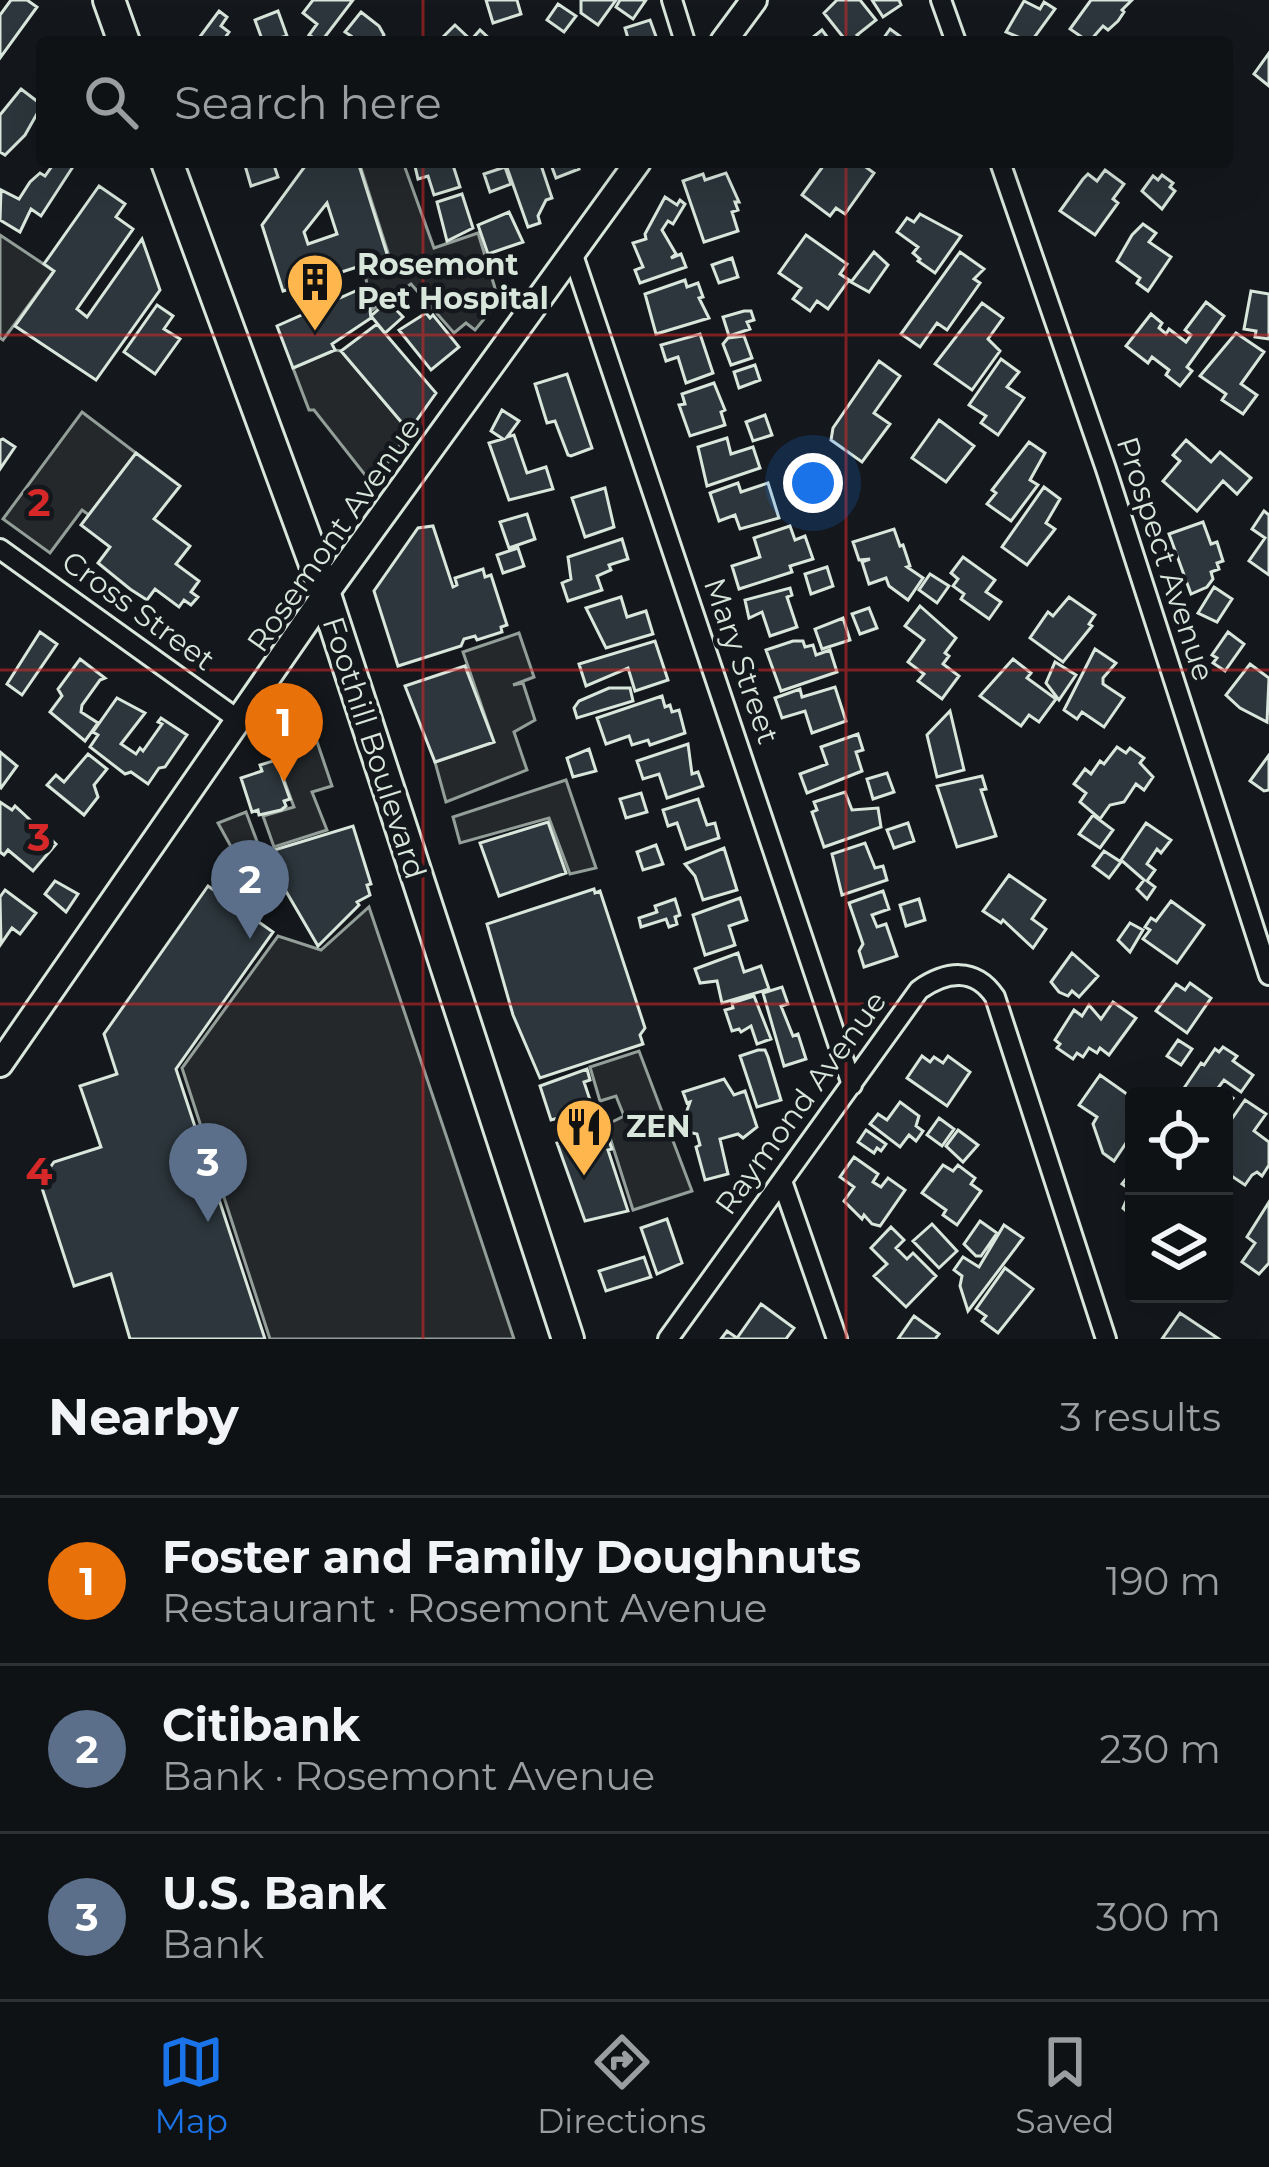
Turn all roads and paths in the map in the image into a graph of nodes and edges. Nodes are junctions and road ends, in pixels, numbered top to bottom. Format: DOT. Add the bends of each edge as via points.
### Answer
graph roads {
  1 [pos="109,0"];
  2 [pos="672,0"];
  3 [pos="754,0"];
  4 [pos="941,0"];
  5 [pos="122,36"];
  6 [pos="684,36"];
  7 [pos="727,36"];
  8 [pos="954,36"];
  9 [pos="169,168"];
  10 [pos="634,168"];
  11 [pos="1002,168"];
  12 [pos="572,255"];
  13 [pos="0,549"];
  14 [pos="324,596"];
  15 [pos="241,722"];
  16 [pos="1269,975"];
  17 [pos="0,1064"];
  18 [pos="852,1085"];
  19 [pos="782,1181"];
  20 [pos="568,1339"];
  21 [pos="668,1339"];
  22 [pos="836,1339"];
  23 [pos="1106,1339"];
  1 -- 5 [label="main road"];
  2 -- 6 [label="street"];
  3 -- 7 [label="street"];
  4 -- 8 [label="street"];
  9 -- 14 [label="main road, Foothill Boulevard"];
  10 -- 12 [label="street, Rosemont Avenue"];
  11 -- 16 [label="street, Prospect Avenue"];
  12 -- 14 [label="street, Rosemont Avenue"];
  12 -- 18 [label="street, Mary Street"];
  13 -- 15 [label="street, Cross Street"];
  14 -- 15 [label="street, Rosemont Avenue"];
  14 -- 20 [label="main road, Foothill Boulevard"];
  15 -- 17 [label="street, Rosemont Avenue"];
  18 -- 19 [label="street, Raymond Avenue"];
  18 -- 23 [label="street, Raymond Avenue" via="919,990 952,974 987,986"];
  19 -- 21 [label="street, Raymond Avenue"];
  19 -- 22 [label="street"];
}
